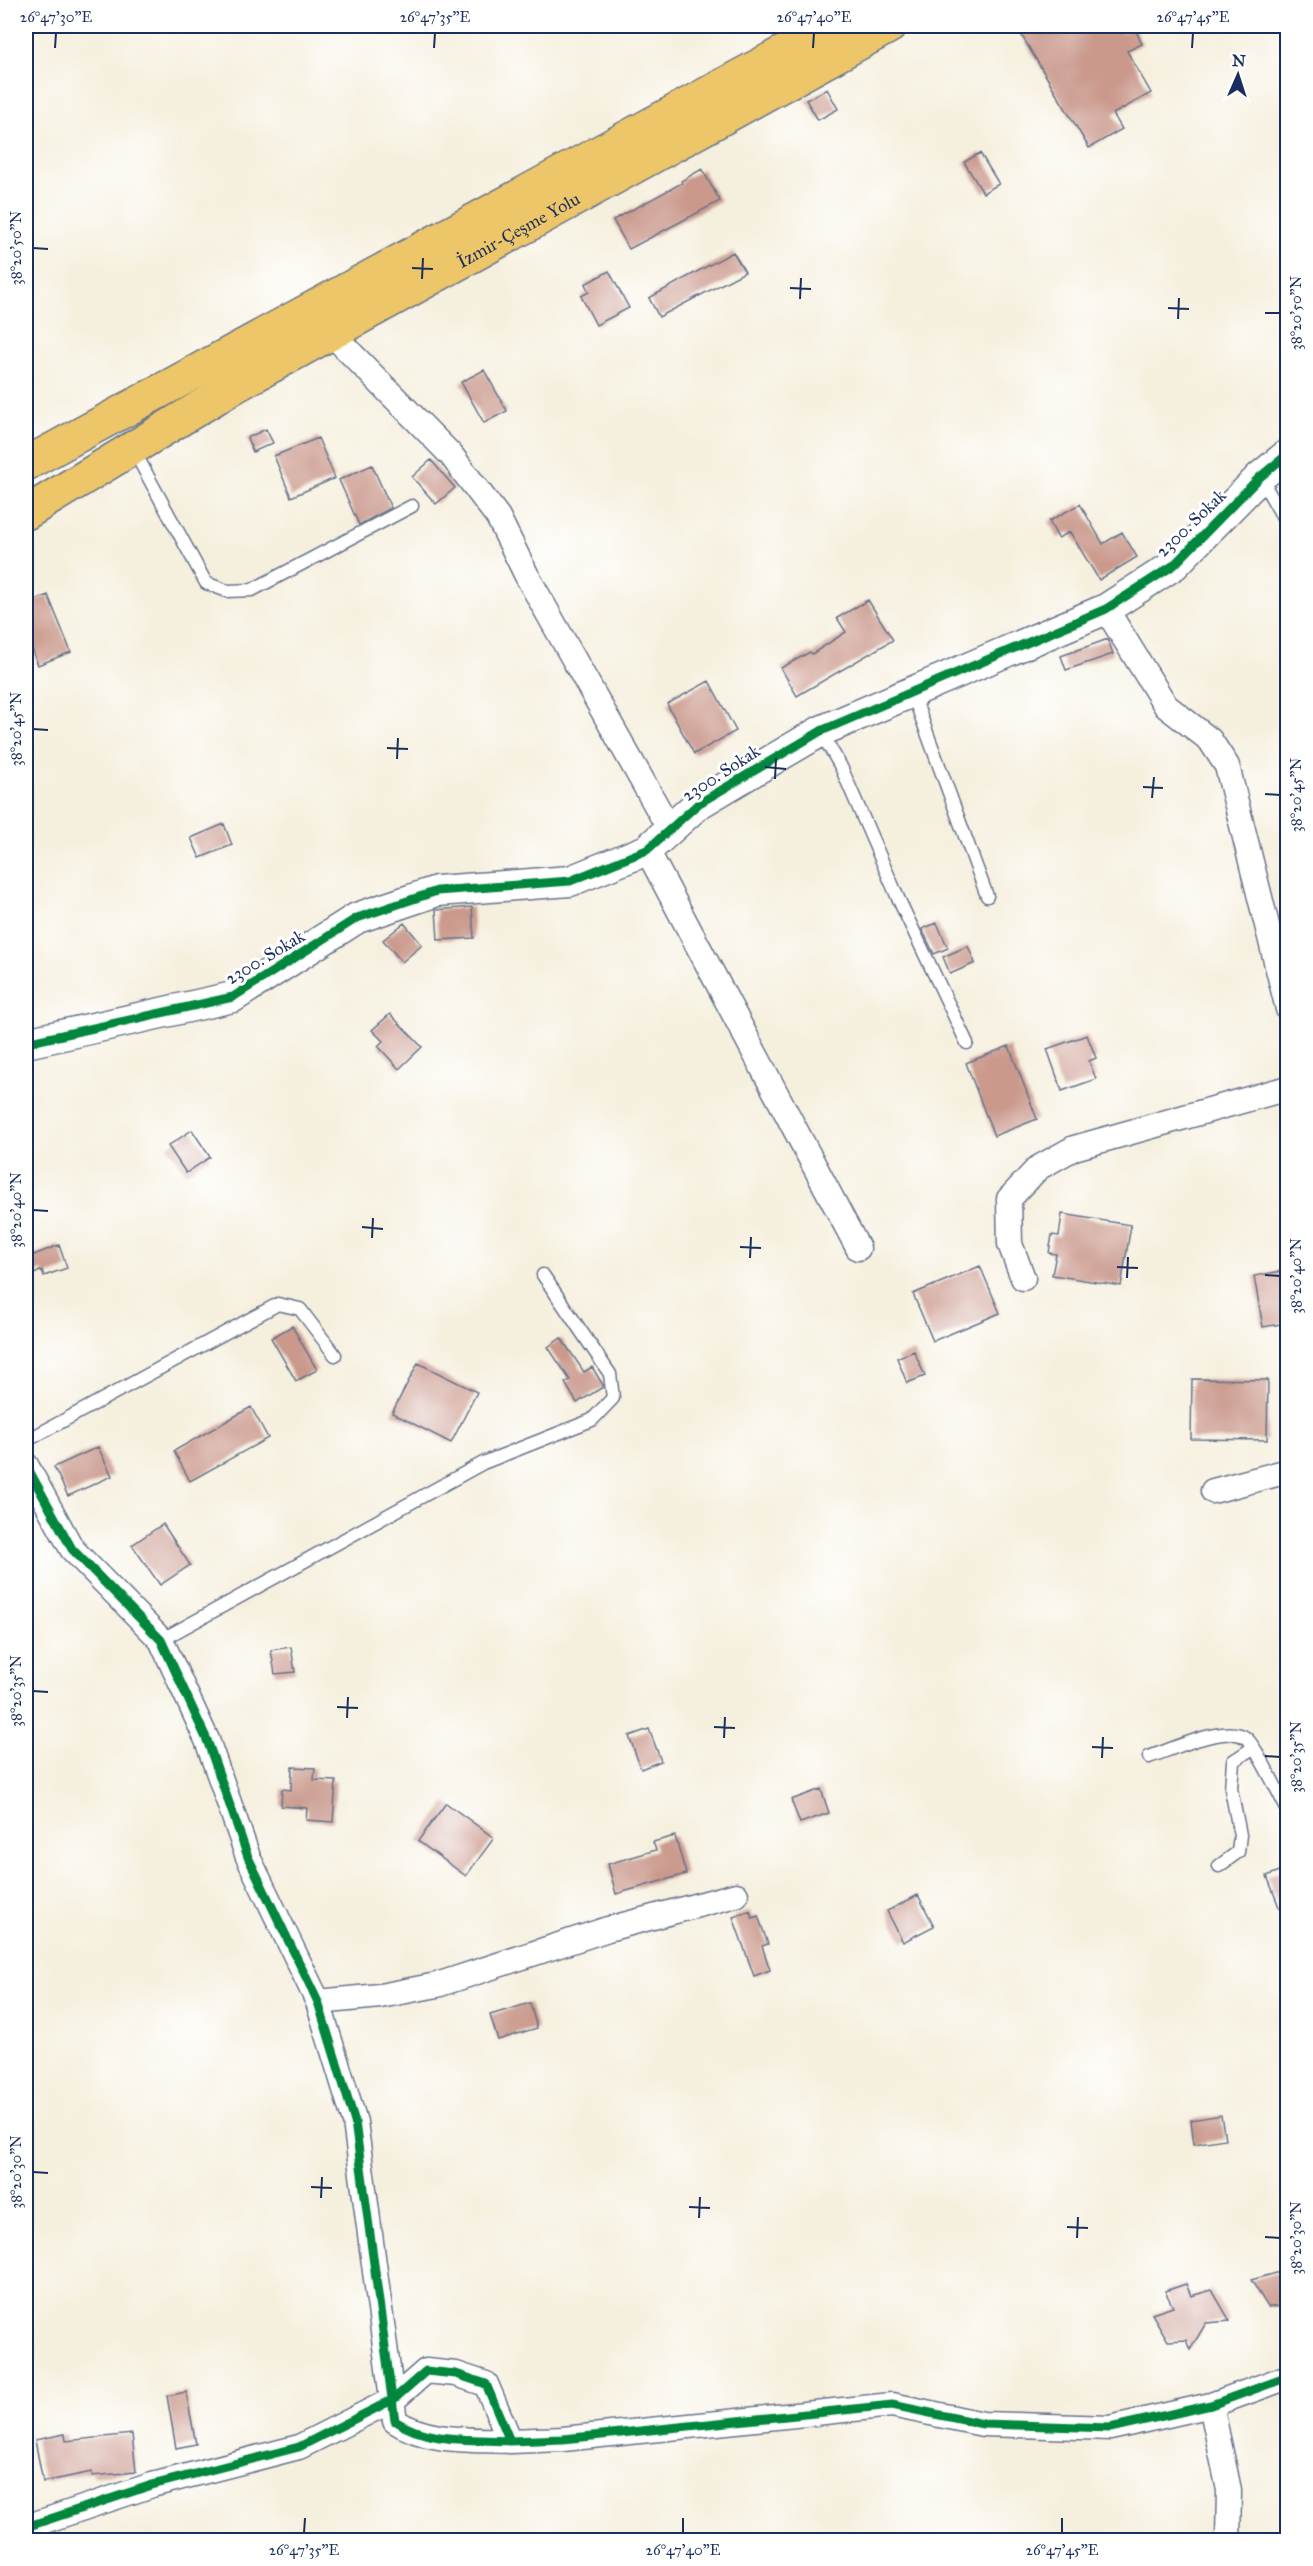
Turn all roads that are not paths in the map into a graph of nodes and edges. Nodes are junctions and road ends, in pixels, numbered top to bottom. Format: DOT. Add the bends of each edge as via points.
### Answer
graph roads {
  1 [pos="832,26"];
  2 [pos="890,26"];
  3 [pos="331,333"];
  4 [pos="133,449"];
  5 [pos="1287,454"];
  6 [pos="26,464"];
  7 [pos="1260,477"];
  8 [pos="412,506"];
  9 [pos="26,513"];
  10 [pos="1287,526"];
  11 [pos="1106,609"];
  12 [pos="912,692"];
  13 [pos="821,731"];
  14 [pos="670,830"];
  15 [pos="647,850"];
  16 [pos="987,896"];
  17 [pos="1287,1009"];
  18 [pos="26,1043"];
  19 [pos="967,1043"];
  20 [pos="1287,1088"];
  21 [pos="858,1248"];
  22 [pos="543,1275"];
  23 [pos="1023,1278"];
  24 [pos="335,1355"];
  25 [pos="26,1441"];
  26 [pos="26,1465"];
  27 [pos="1287,1471"];
  28 [pos="1213,1491"];
  29 [pos="161,1640"];
  30 [pos="1253,1748"];
  31 [pos="1149,1757"];
  32 [pos="1287,1811"];
  33 [pos="1219,1866"];
  34 [pos="736,1895"];
  35 [pos="318,2002"];
  36 [pos="1287,2377"];
  37 [pos="394,2399"];
  38 [pos="1211,2405"];
  39 [pos="510,2441"];
  40 [pos="26,2527"];
  41 [pos="1228,2541"];
  1 -- 6 [label="highway, İzmir-Çeşme Yolu"];
  2 -- 3 [label="highway, İzmir-Çeşme Yolu"];
  3 -- 4 [label="highway, İzmir-Çeşme Yolu"];
  3 -- 14 [label="street" via="451,455 498,517"];
  4 -- 8 [label="lane" via="206,583 227,591 252,590"];
  4 -- 9 [label="highway, İzmir-Çeşme Yolu"];
  5 -- 7 [label="street, 2300. Sokak"];
  7 -- 10 [label="lane"];
  7 -- 11 [label="street, 2300. Sokak" via="1174,565"];
  11 -- 12 [label="street, 2300. Sokak"];
  11 -- 17 [label="street" via="1166,706 1210,740 1227,766"];
  12 -- 13 [label="street, 2300. Sokak"];
  12 -- 16 [label="lane"];
  13 -- 14 [label="street, 2300. Sokak" via="698,804"];
  13 -- 19 [label="lane"];
  14 -- 15 [label="street, 2300. Sokak"];
  15 -- 18 [label="street, 2300. Sokak" via="570,881 437,891 357,918 233,998"];
  15 -- 21 [label="street"];
  20 -- 23 [label="street" via="1074,1148 1038,1168 1010,1198 1010,1244"];
  22 -- 29 [label="lane" via="610,1374 613,1398 592,1420 483,1463"];
  24 -- 25 [label="lane" via="300,1309 278,1304"];
  26 -- 29 [label="street" via="72,1549"];
  27 -- 28 [label="street"];
  29 -- 35 [label="street" via="207,1740 248,1857"];
  30 -- 31 [label="lane" via="1247,1738 1231,1731"];
  30 -- 32 [label="lane"];
  30 -- 33 [label="lane" via="1233,1761 1231,1789 1240,1835 1238,1852"];
  34 -- 35 [label="street" via="608,1929 437,1985"];
  35 -- 37 [label="street" via="355,2122"];
  36 -- 38 [label="street"];
  37 -- 39 [label="street" via="395,2421 410,2431 444,2438"];
  37 -- 39 [label="street" via="426,2371 456,2374 486,2384"];
  37 -- 40 [label="street" via="299,2447 152,2485"];
  38 -- 39 [label="street" via="1110,2428 983,2424 892,2405 575,2438"];
  38 -- 41 [label="street" via="1229,2490"];
}
